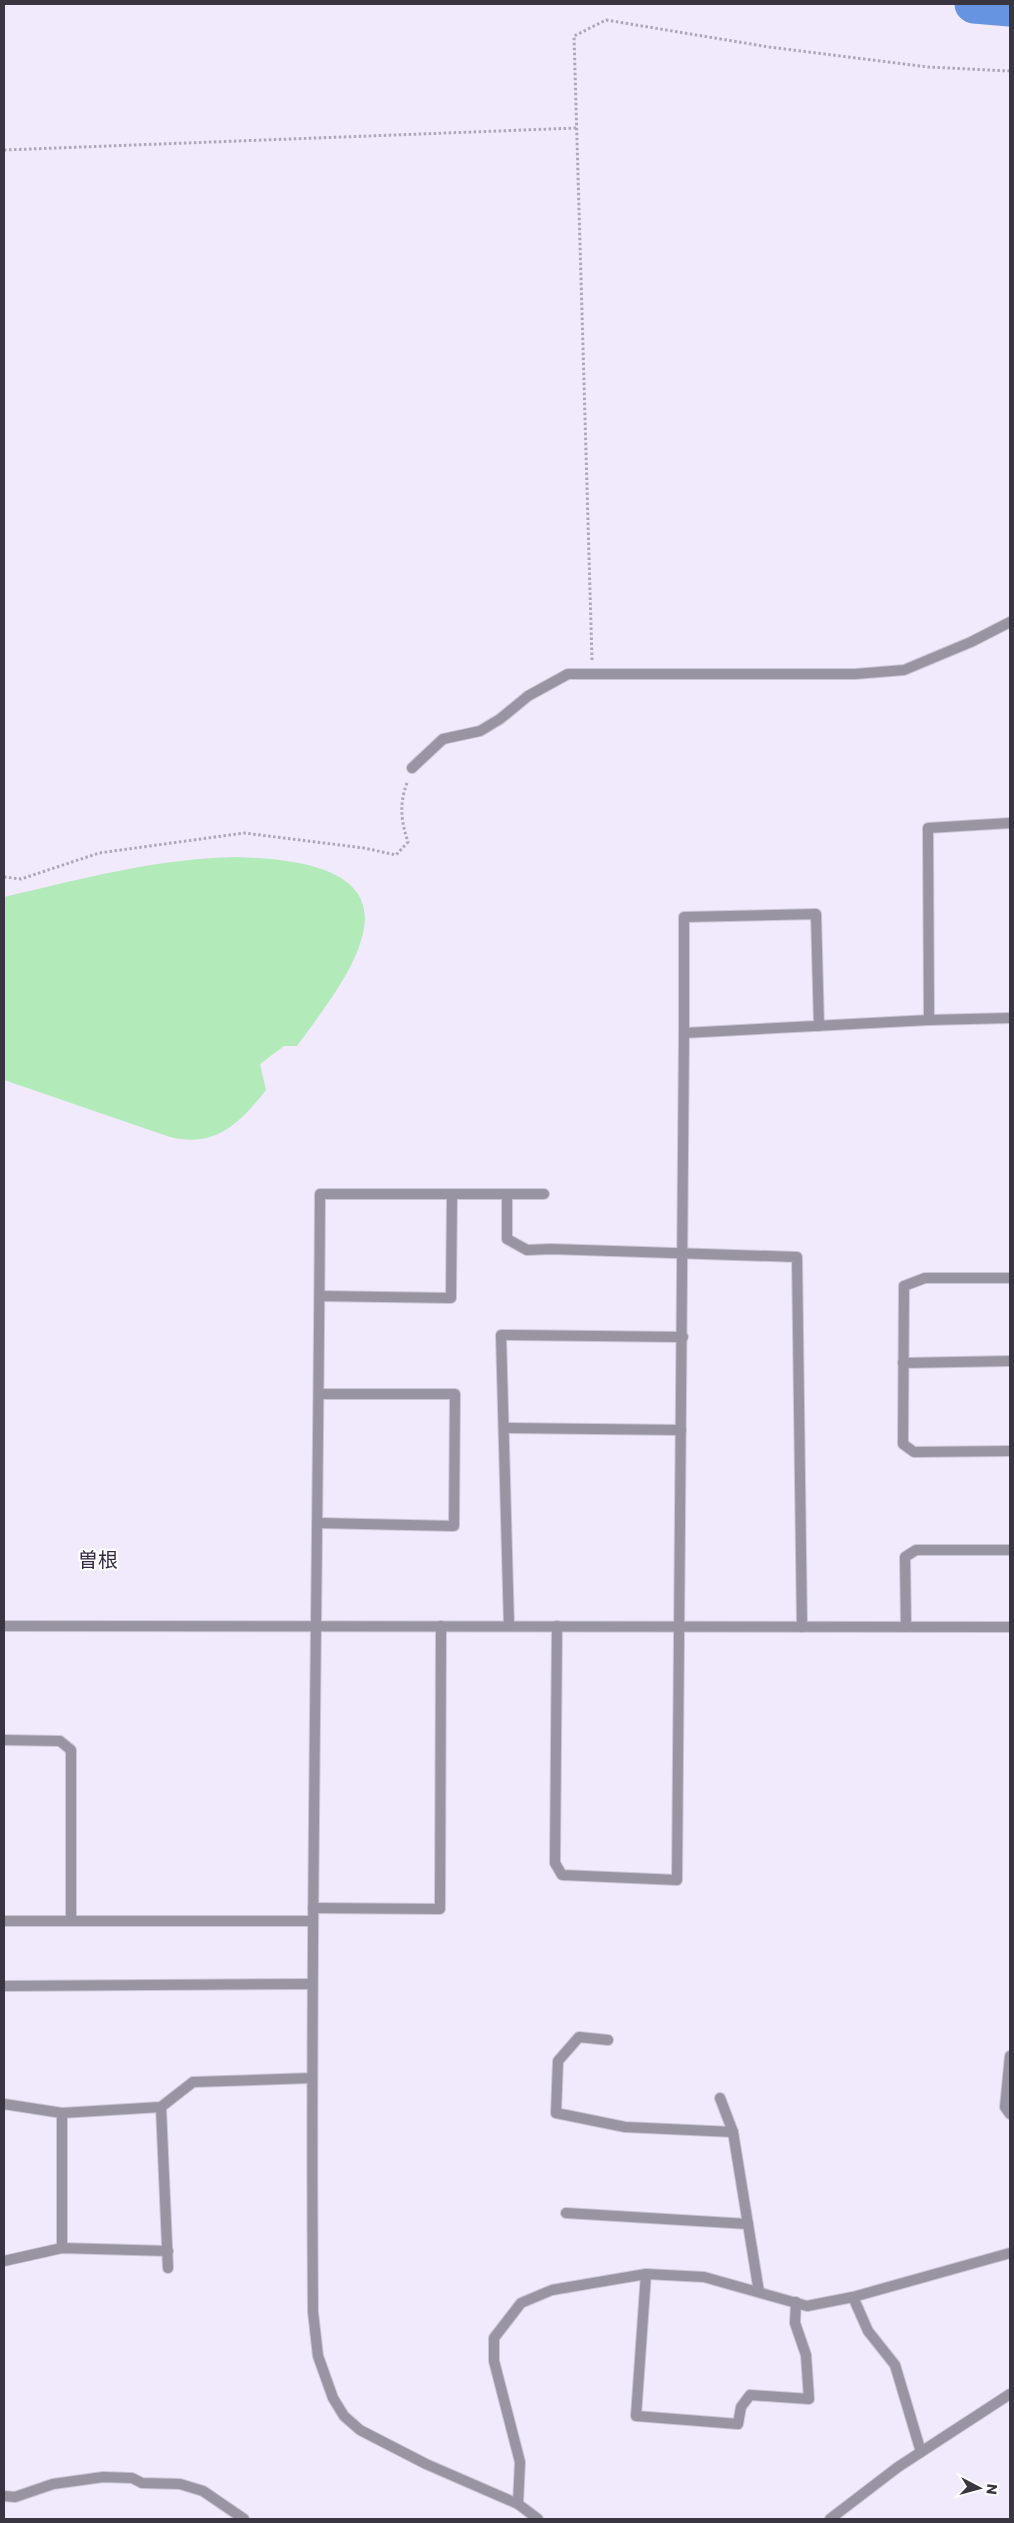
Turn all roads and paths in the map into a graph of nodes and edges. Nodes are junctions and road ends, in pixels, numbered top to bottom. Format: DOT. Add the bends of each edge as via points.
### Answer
graph roads {
  1 [pos="1010,71"];
  2 [pos="576,128"];
  3 [pos="4,150"];
  4 [pos="1010,622"];
  5 [pos="593,673"];
  6 [pos="412,768"];
  7 [pos="1010,824"];
  8 [pos="4,878"];
  9 [pos="1010,1018"];
  10 [pos="929,1020"];
  11 [pos="819,1026"];
  12 [pos="684,1032"];
  13 [pos="452,1194"];
  14 [pos="507,1194"];
  15 [pos="544,1194"];
  16 [pos="684,1254"];
  17 [pos="1010,1278"];
  18 [pos="320,1296"];
  19 [pos="683,1337"];
  20 [pos="1010,1361"];
  21 [pos="903,1363"];
  22 [pos="319,1394"];
  23 [pos="504,1428"];
  24 [pos="681,1430"];
  25 [pos="1010,1451"];
  26 [pos="318,1523"];
  27 [pos="1010,1550"];
  28 [pos="317,1625"];
  29 [pos="4,1626"];
  30 [pos="441,1626"];
  31 [pos="509,1626"];
  32 [pos="557,1626"];
  33 [pos="678,1627"];
  34 [pos="802,1627"];
  35 [pos="906,1627"];
  36 [pos="1010,1627"];
  37 [pos="4,1740"];
  38 [pos="313,1908"];
  39 [pos="312,1920"];
  40 [pos="4,1921"];
  41 [pos="71,1921"];
  42 [pos="311,1984"];
  43 [pos="4,1986"];
  44 [pos="608,2040"];
  45 [pos="1010,2056"];
  46 [pos="312,2078"];
  47 [pos="720,2098"];
  48 [pos="4,2104"];
  49 [pos="161,2107"];
  50 [pos="62,2114"];
  51 [pos="1010,2114"];
  52 [pos="733,2132"];
  53 [pos="566,2213"];
  54 [pos="748,2224"];
  55 [pos="62,2248"];
  56 [pos="168,2251"];
  57 [pos="1010,2254"];
  58 [pos="4,2261"];
  59 [pos="168,2268"];
  60 [pos="646,2274"];
  61 [pos="760,2292"];
  62 [pos="853,2297"];
  63 [pos="796,2302"];
  64 [pos="1010,2394"];
  65 [pos="921,2452"];
  66 [pos="4,2496"];
  67 [pos="518,2504"];
  68 [pos="244,2519"];
  69 [pos="538,2519"];
  70 [pos="830,2519"];
  1 -- 2 [label="path" via="928,66 769,47 606,20 574,36"];
  2 -- 3 [label="path"];
  2 -- 5 [label="path"];
  4 -- 5 [label="street" via="904,670 855,674"];
  5 -- 6 [label="street" via="568,674 528,696 480,731 443,739"];
  6 -- 8 [label="path" via="402,797 402,822 408,842 396,855 244,833 99,852 21,879"];
  7 -- 10 [label="street" via="928,828"];
  9 -- 10 [label="street"];
  10 -- 11 [label="street"];
  11 -- 12 [label="street"];
  11 -- 12 [label="street" via="816,914 684,917"];
  12 -- 16 [label="street"];
  13 -- 14 [label="street"];
  13 -- 18 [label="street" via="320,1194"];
  13 -- 18 [label="street" via="451,1298"];
  14 -- 15 [label="street"];
  14 -- 16 [label="street" via="507,1238 527,1250 551,1248"];
  16 -- 19 [label="street"];
  16 -- 34 [label="street" via="797,1257"];
  17 -- 21 [label="street" via="925,1278 904,1286"];
  18 -- 22 [label="street"];
  19 -- 23 [label="street" via="501,1335"];
  19 -- 24 [label="street"];
  20 -- 21 [label="street"];
  21 -- 25 [label="street" via="903,1444 914,1452"];
  22 -- 26 [label="street"];
  22 -- 26 [label="street" via="455,1394 455,1403 454,1526"];
  23 -- 24 [label="street"];
  23 -- 31 [label="street"];
  24 -- 33 [label="street"];
  26 -- 28 [label="street"];
  27 -- 35 [label="street" via="916,1550 905,1557"];
  28 -- 29 [label="street"];
  28 -- 30 [label="street"];
  28 -- 38 [label="street"];
  30 -- 31 [label="street"];
  30 -- 38 [label="street" via="440,1909"];
  31 -- 32 [label="street"];
  32 -- 33 [label="street"];
  32 -- 33 [label="street" via="555,1863 562,1875 678,1880"];
  33 -- 34 [label="street"];
  34 -- 35 [label="street"];
  35 -- 36 [label="street"];
  37 -- 41 [label="street" via="60,1741 71,1750"];
  38 -- 39 [label="street"];
  39 -- 41 [label="street"];
  39 -- 42 [label="street"];
  40 -- 41 [label="street"];
  42 -- 43 [label="street"];
  42 -- 46 [label="street"];
  44 -- 52 [label="street" via="579,2037 558,2061 556,2113 625,2127"];
  45 -- 51 [label="street" via="1005,2107"];
  46 -- 49 [label="street" via="193,2082"];
  46 -- 67 [label="street" via="314,2312 318,2356 333,2398 344,2416 360,2430 426,2464"];
  47 -- 52 [label="street"];
  48 -- 50 [label="street"];
  49 -- 50 [label="street"];
  49 -- 56 [label="street"];
  50 -- 55 [label="street"];
  52 -- 54 [label="street"];
  53 -- 54 [label="street"];
  54 -- 61 [label="street"];
  55 -- 56 [label="street"];
  55 -- 58 [label="street"];
  56 -- 59 [label="street"];
  57 -- 62 [label="street"];
  60 -- 61 [label="street" via="704,2277"];
  60 -- 63 [label="street" via="636,2416 738,2424 740,2407 750,2395 809,2399 806,2355 795,2323"];
  60 -- 67 [label="street" via="552,2290 521,2303 494,2338 494,2361 520,2462"];
  61 -- 63 [label="street"];
  62 -- 63 [label="street" via="807,2306"];
  62 -- 65 [label="street" via="868,2331 895,2365"];
  64 -- 65 [label="street"];
  65 -- 70 [label="street"];
  66 -- 68 [label="street" via="15,2497 53,2484 103,2477 132,2478 142,2483 180,2484 203,2491"];
  67 -- 69 [label="street"];
}
